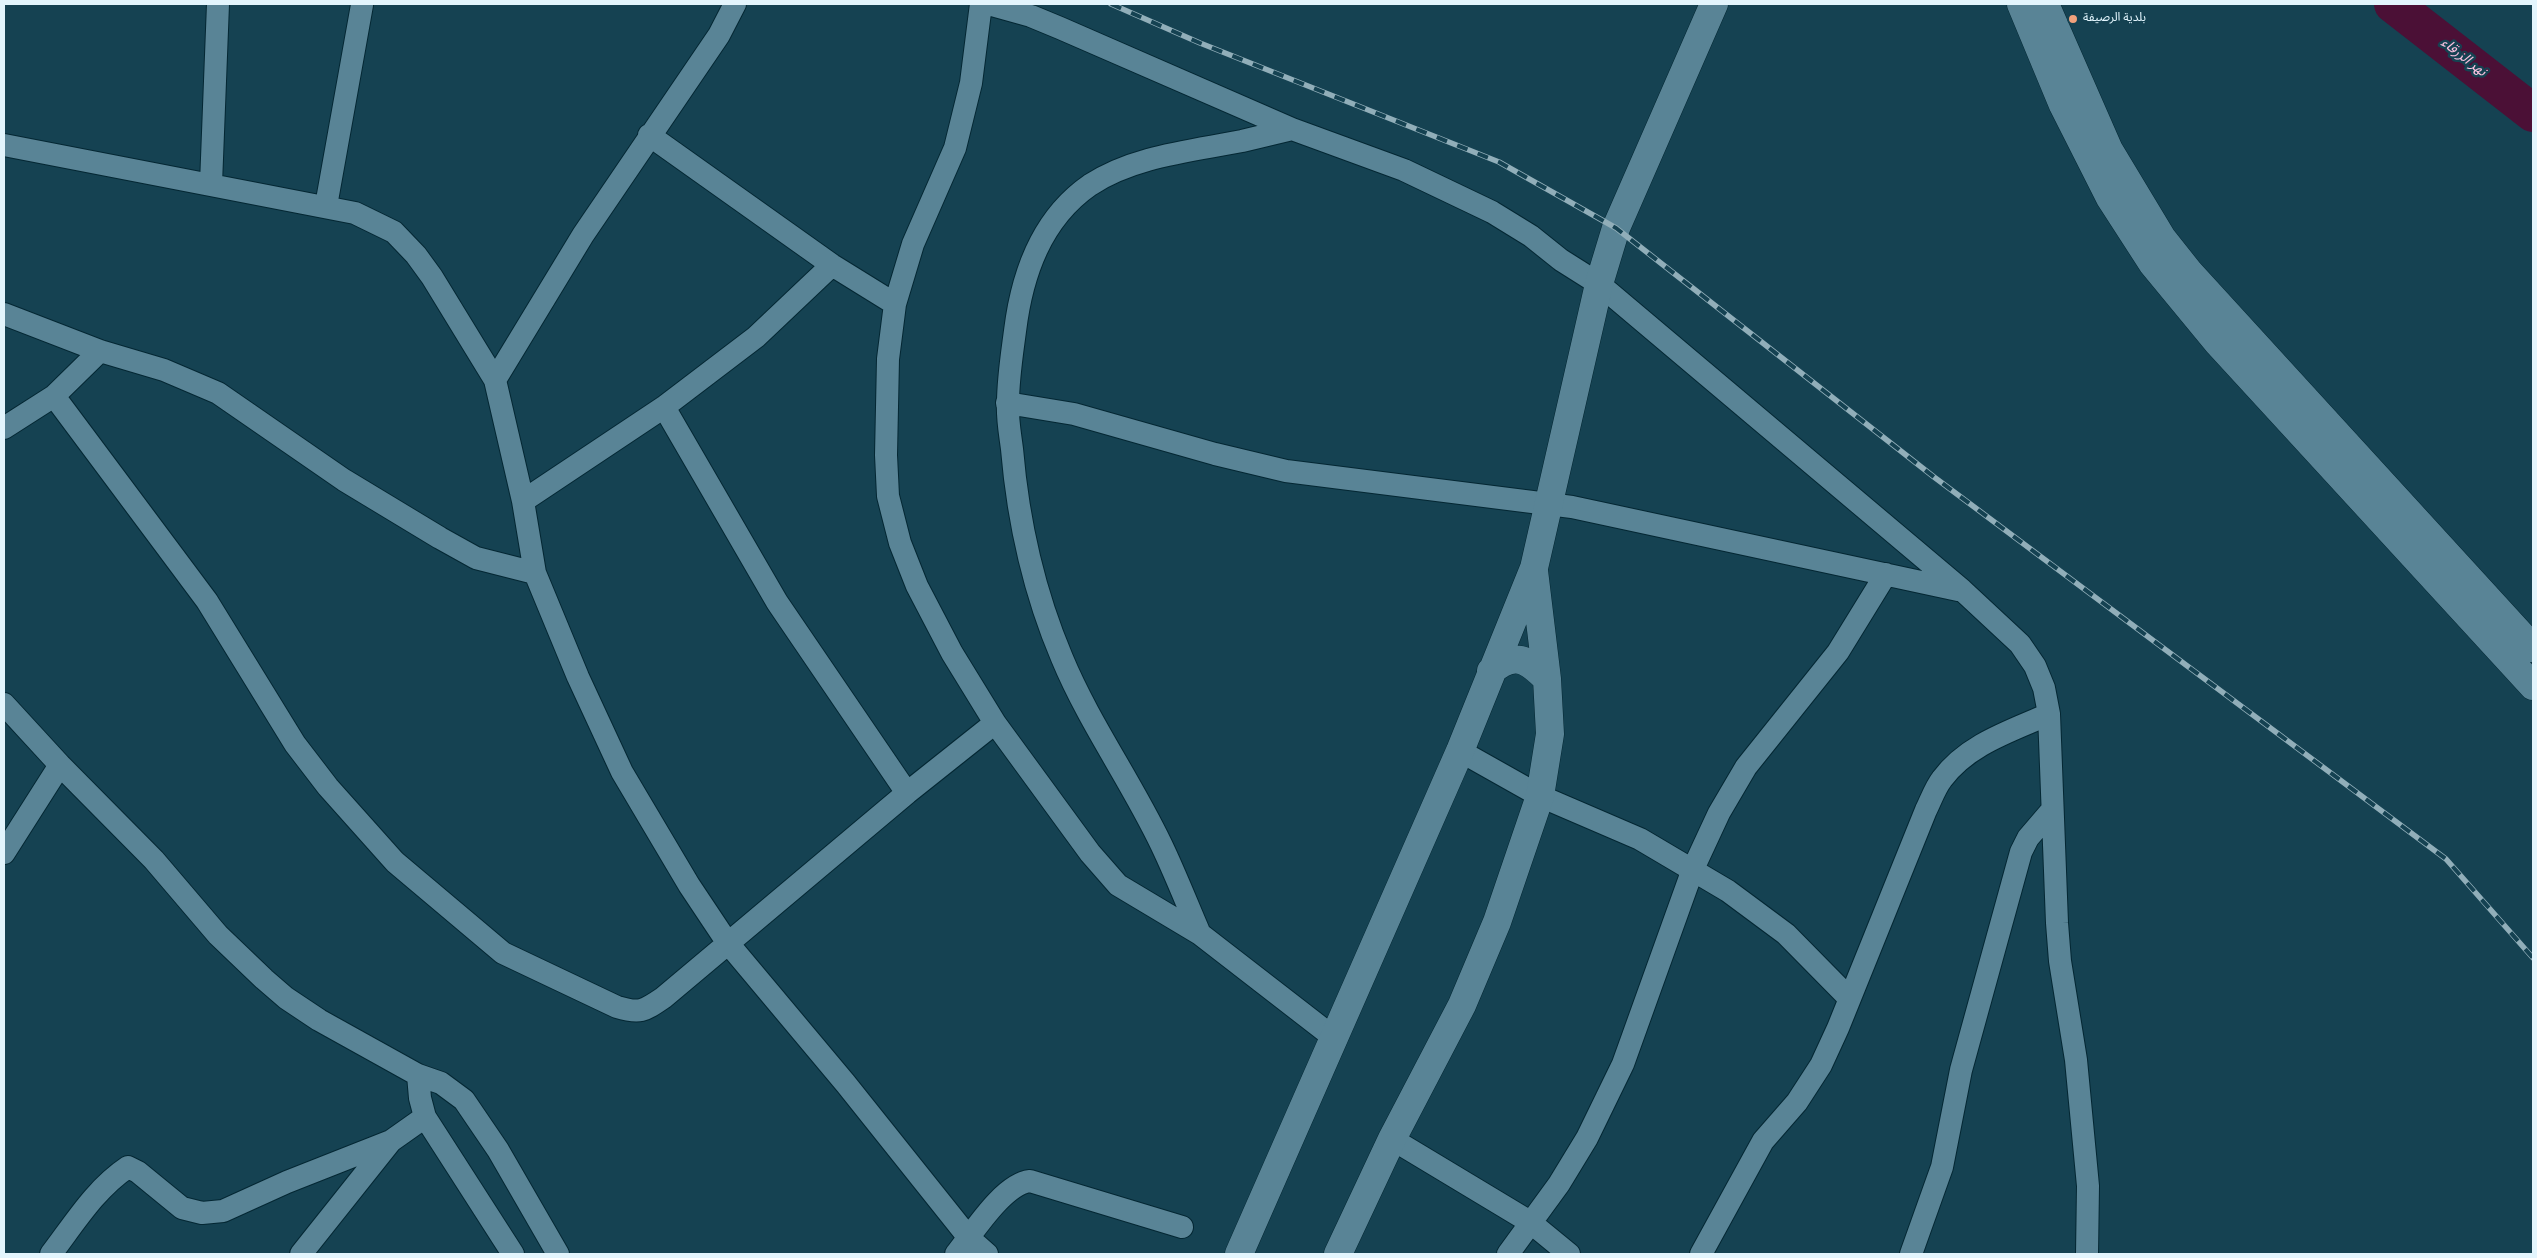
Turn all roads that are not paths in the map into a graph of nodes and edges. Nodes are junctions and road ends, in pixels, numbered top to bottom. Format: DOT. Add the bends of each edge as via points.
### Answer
graph roads {
  1 [pos="218,4"];
  2 [pos="735,4"];
  3 [pos="981,4"];
  4 [pos="988,4"];
  5 [pos="1714,4"];
  6 [pos="2021,4"];
  7 [pos="2045,4"];
  8 [pos="362,5"];
  9 [pos="1292,129"];
  10 [pos="650,135"];
  11 [pos="4,145"];
  12 [pos="211,184"];
  13 [pos="326,206"];
  14 [pos="832,265"];
  15 [pos="1600,284"];
  16 [pos="895,304"];
  17 [pos="4,314"];
  18 [pos="2238,325"];
  19 [pos="2218,343"];
  20 [pos="100,351"];
  21 [pos="495,380"];
  22 [pos="54,396"];
  23 [pos="1008,404"];
  24 [pos="664,407"];
  25 [pos="4,428"];
  26 [pos="523,501"];
  27 [pos="1547,504"];
  28 [pos="1534,568"];
  29 [pos="535,574"];
  30 [pos="1886,574"];
  31 [pos="1962,590"];
  32 [pos="2533,648"];
  33 [pos="1492,671"];
  34 [pos="1547,679"];
  35 [pos="2533,686"];
  36 [pos="4,704"];
  37 [pos="2049,714"];
  38 [pos="995,723"];
  39 [pos="1460,752"];
  40 [pos="60,765"];
  41 [pos="907,793"];
  42 [pos="1540,796"];
  43 [pos="2052,810"];
  44 [pos="4,853"];
  45 [pos="1693,869"];
  46 [pos="1200,934"];
  47 [pos="727,942"];
  48 [pos="1849,998"];
  49 [pos="1333,1037"];
  50 [pos="418,1074"];
  51 [pos="425,1117"];
  52 [pos="1392,1139"];
  53 [pos="391,1141"];
  54 [pos="1530,1222"];
  55 [pos="1182,1227"];
  56 [pos="962,1246"];
  57 [pos="51,1254"];
  58 [pos="301,1254"];
  59 [pos="513,1254"];
  60 [pos="558,1254"];
  61 [pos="987,1254"];
  62 [pos="1239,1254"];
  63 [pos="1338,1254"];
  64 [pos="1508,1254"];
  65 [pos="1569,1254"];
  66 [pos="1701,1254"];
  67 [pos="1911,1254"];
  68 [pos="2087,1254"];
  1 -- 12 [label="street"];
  2 -- 10 [label="street" via="719,35"];
  3 -- 16 [label="street" via="971,83 957,139 913,244"];
  4 -- 9 [label="street" via="1032,16"];
  5 -- 15 [label="street" via="1624,206"];
  6 -- 19 [label="street" via="2063,105 2110,198 2152,263"];
  7 -- 18 [label="street" via="2109,150 2138,200 2188,272"];
  8 -- 13 [label="street"];
  9 -- 15 [label="street" via="1404,170 1492,212"];
  9 -- 23 [label="street" via="1145,162 1109,175 1078,194 1042,236 1027,270 1016,318"];
  10 -- 14 [label="street"];
  10 -- 21 [label="street" via="583,235"];
  11 -- 12 [label="street"];
  12 -- 13 [label="street"];
  13 -- 21 [label="street" via="355,213 394,232 432,277"];
  14 -- 16 [label="street"];
  14 -- 24 [label="street" via="756,337"];
  15 -- 27 [label="street"];
  15 -- 31 [label="street"];
  16 -- 38 [label="street" via="886,409 888,496 900,543 917,586 952,653"];
  17 -- 20 [label="street"];
  18 -- 19 [label="street"];
  18 -- 32 [label="street"];
  19 -- 35 [label="street"];
  20 -- 22 [label="street"];
  20 -- 29 [label="street" via="164,370 218,393 344,480 440,538 476,558"];
  21 -- 26 [label="street"];
  22 -- 25 [label="street"];
  22 -- 47 [label="street" via="207,601 295,744 328,787 395,862 503,953 617,1007 642,1012 664,998"];
  23 -- 27 [label="street" via="1074,414 1286,471"];
  23 -- 46 [label="street" via="1015,481 1032,570 1052,633 1075,685 1161,844"];
  24 -- 26 [label="street"];
  24 -- 41 [label="street" via="777,602"];
  26 -- 29 [label="street"];
  27 -- 28 [label="street"];
  27 -- 30 [label="street"];
  28 -- 33 [label="street"];
  28 -- 34 [label="street"];
  29 -- 47 [label="street" via="622,772"];
  30 -- 31 [label="street"];
  30 -- 45 [label="street" via="1838,652 1746,767 1718,813"];
  31 -- 37 [label="street" via="2020,644 2030,658 2044,688"];
  33 -- 34 [label="street" via="1503,662 1518,659 1536,668"];
  33 -- 39 [label="street"];
  34 -- 42 [label="street" via="1550,734"];
  36 -- 40 [label="street"];
  37 -- 43 [label="street"];
  37 -- 48 [label="street" via="1964,755 1941,780"];
  38 -- 41 [label="street"];
  38 -- 46 [label="street" via="1090,853 1118,885"];
  39 -- 42 [label="street"];
  39 -- 49 [label="street"];
  40 -- 44 [label="street"];
  40 -- 50 [label="street" via="154,860 218,935 286,998 319,1020"];
  41 -- 47 [label="street"];
  42 -- 45 [label="street" via="1640,838"];
  42 -- 52 [label="street" via="1497,922 1462,1005"];
  43 -- 67 [label="street" via="2028,838 2021,852 1961,1070 1942,1167"];
  43 -- 68 [label="street" via="2060,962 2076,1060 2088,1186"];
  45 -- 48 [label="street" via="1786,934"];
  45 -- 54 [label="street" via="1623,1064 1587,1138 1559,1184"];
  46 -- 49 [label="street"];
  47 -- 56 [label="street" via="846,1084"];
  48 -- 66 [label="street" via="1821,1065 1796,1102 1763,1141"];
  49 -- 62 [label="street"];
  50 -- 51 [label="street"];
  50 -- 60 [label="street" via="441,1083 464,1100 498,1150"];
  51 -- 53 [label="street"];
  51 -- 59 [label="street"];
  52 -- 54 [label="street"];
  52 -- 63 [label="street"];
  53 -- 57 [label="street" via="223,1211 202,1213 182,1208 138,1172 128,1168 101,1190"];
  53 -- 58 [label="street"];
  54 -- 64 [label="street"];
  54 -- 65 [label="street"];
  55 -- 56 [label="street" via="1030,1181 1011,1188"];
  56 -- 61 [label="street"];
}
